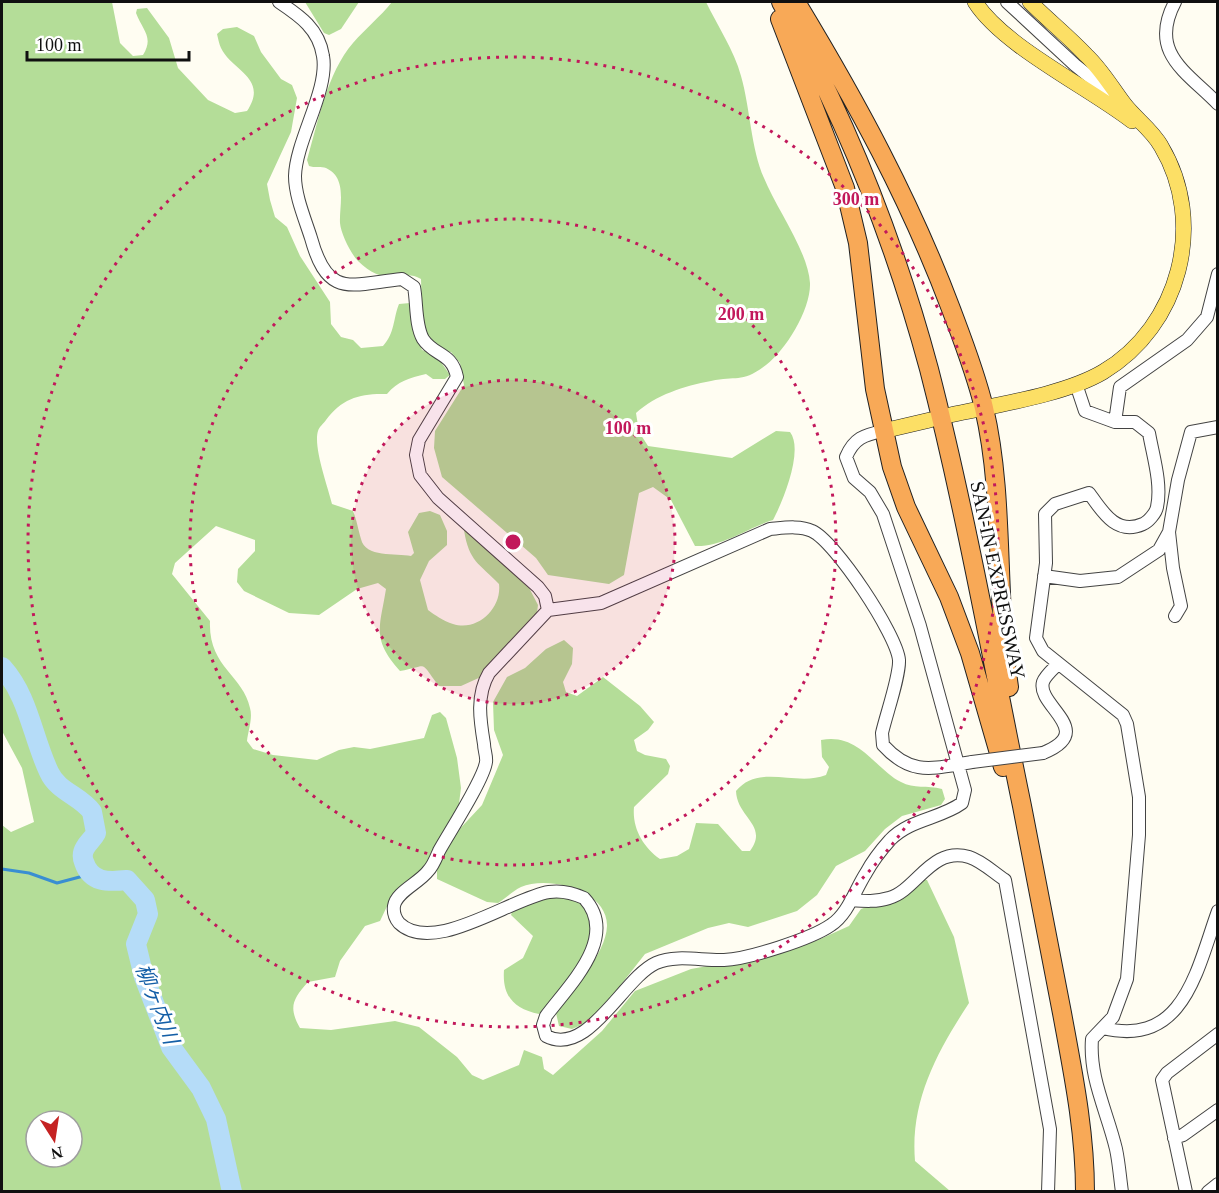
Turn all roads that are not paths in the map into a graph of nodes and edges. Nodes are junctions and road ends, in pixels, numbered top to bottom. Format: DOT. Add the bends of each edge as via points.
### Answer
graph roads {
  1 [pos="279,2"];
  2 [pos="775,2"];
  3 [pos="781,2"];
  4 [pos="796,2"];
  5 [pos="975,2"];
  6 [pos="1007,2"];
  7 [pos="1030,2"];
  8 [pos="1175,2"];
  9 [pos="1218,104"];
  10 [pos="1126,106"];
  11 [pos="1160,143"];
  12 [pos="1218,274"];
  13 [pos="1076,384"];
  14 [pos="984,407"];
  15 [pos="950,415"];
  16 [pos="930,420"];
  17 [pos="1115,422"];
  18 [pos="1218,428"];
  19 [pos="883,431"];
  20 [pos="1169,532"];
  21 [pos="1044,576"];
  22 [pos="548,610"];
  23 [pos="1175,616"];
  24 [pos="1058,664"];
  25 [pos="1013,763"];
  26 [pos="957,764"];
  27 [pos="851,900"];
  28 [pos="1042,905"];
  29 [pos="1218,910"];
  30 [pos="1103,1028"];
  31 [pos="1218,1034"];
  32 [pos="1218,1110"];
  33 [pos="1174,1138"];
  34 [pos="1218,1184"];
  35 [pos="1048,1191"];
  36 [pos="1085,1191"];
  37 [pos="1122,1191"];
  38 [pos="1186,1191"];
  39 [pos="1208,1191"];
  1 -- 22 [label="street" via="308,25 323,54 322,73 295,176 318,260 338,283 402,279 414,287 422,337 449,358 457,377 419,440 416,455 420,475 438,498 538,587"];
  2 -- 19 [label="highway" via="845,188 858,243"];
  3 -- 25 [label="highway, SAN-IN EXPRESSWAY" via="847,136 913,316 954,478"];
  4 -- 14 [label="highway" via="894,174 930,253"];
  5 -- 11 [label="main road" via="1026,50 1118,110"];
  6 -- 10 [label="street"];
  7 -- 10 [label="main road" via="1085,53"];
  8 -- 9 [label="street" via="1166,27 1170,53 1179,68"];
  10 -- 11 [label="main road"];
  11 -- 13 [label="main road" via="1172,165 1183,211 1181,266 1172,291 1146,336 1104,372"];
  12 -- 17 [label="street" via="1208,317 1187,340 1120,387"];
  13 -- 14 [label="main road"];
  13 -- 17 [label="street" via="1085,411"];
  14 -- 15 [label="main road"];
  14 -- 25 [label="highway" via="995,479 1003,645 1014,714"];
  16 -- 19 [label="main road"];
  17 -- 21 [label="street" via="1135,422 1149,433 1157,510 1145,524 1131,527 1117,526 1107,518 1089,492 1055,504 1045,514"];
  18 -- 20 [label="street" via="1191,432"];
  19 -- 26 [label="street" via="864,435 852,444 846,457 854,478 870,492 884,514 920,626"];
  19 -- 28 [label="highway" via="906,507 949,597 970,653"];
  20 -- 21 [label="street" via="1159,550 1118,577 1080,581"];
  20 -- 23 [label="street" via="1181,606"];
  21 -- 24 [label="street" via="1036,638 1042,651"];
  22 -- 26 [label="street" via="601,603 770,529 812,531 847,565 889,634 899,660 882,733 883,745 906,765 933,768"];
  22 -- 27 [label="street" via="482,685 486,763 430,870 394,904 396,920 404,927 429,933 463,926 549,892 564,891 584,898 595,916 597,930 589,958 546,1016 544,1032 556,1041 575,1037 589,1028 656,963 679,958 738,958 803,940 834,923"];
  24 -- 26 [label="street, bridge" via="1043,681 1048,702 1064,723 1064,736 1058,747 1042,753"];
  24 -- 30 [label="street" via="1123,715 1139,797 1127,979 1113,1017"];
  25 -- 28 [label="highway, SAN-IN EXPRESSWAY"];
  26 -- 27 [label="street" via="965,790 962,803 905,828 891,840"];
  27 -- 35 [label="street" via="890,898 911,885 925,867 966,856 1005,880 1050,1129"];
  28 -- 36 [label="highway, SAN-IN EXPRESSWAY" via="1078,1101"];
  29 -- 30 [label="street" via="1189,989 1172,1013 1142,1032"];
  30 -- 37 [label="street" via="1092,1039 1093,1076 1116,1150"];
  31 -- 33 [label="street" via="1163,1077"];
  32 -- 33 [label="street"];
  33 -- 38 [label="street"];
  34 -- 39 [label="street"];
}
